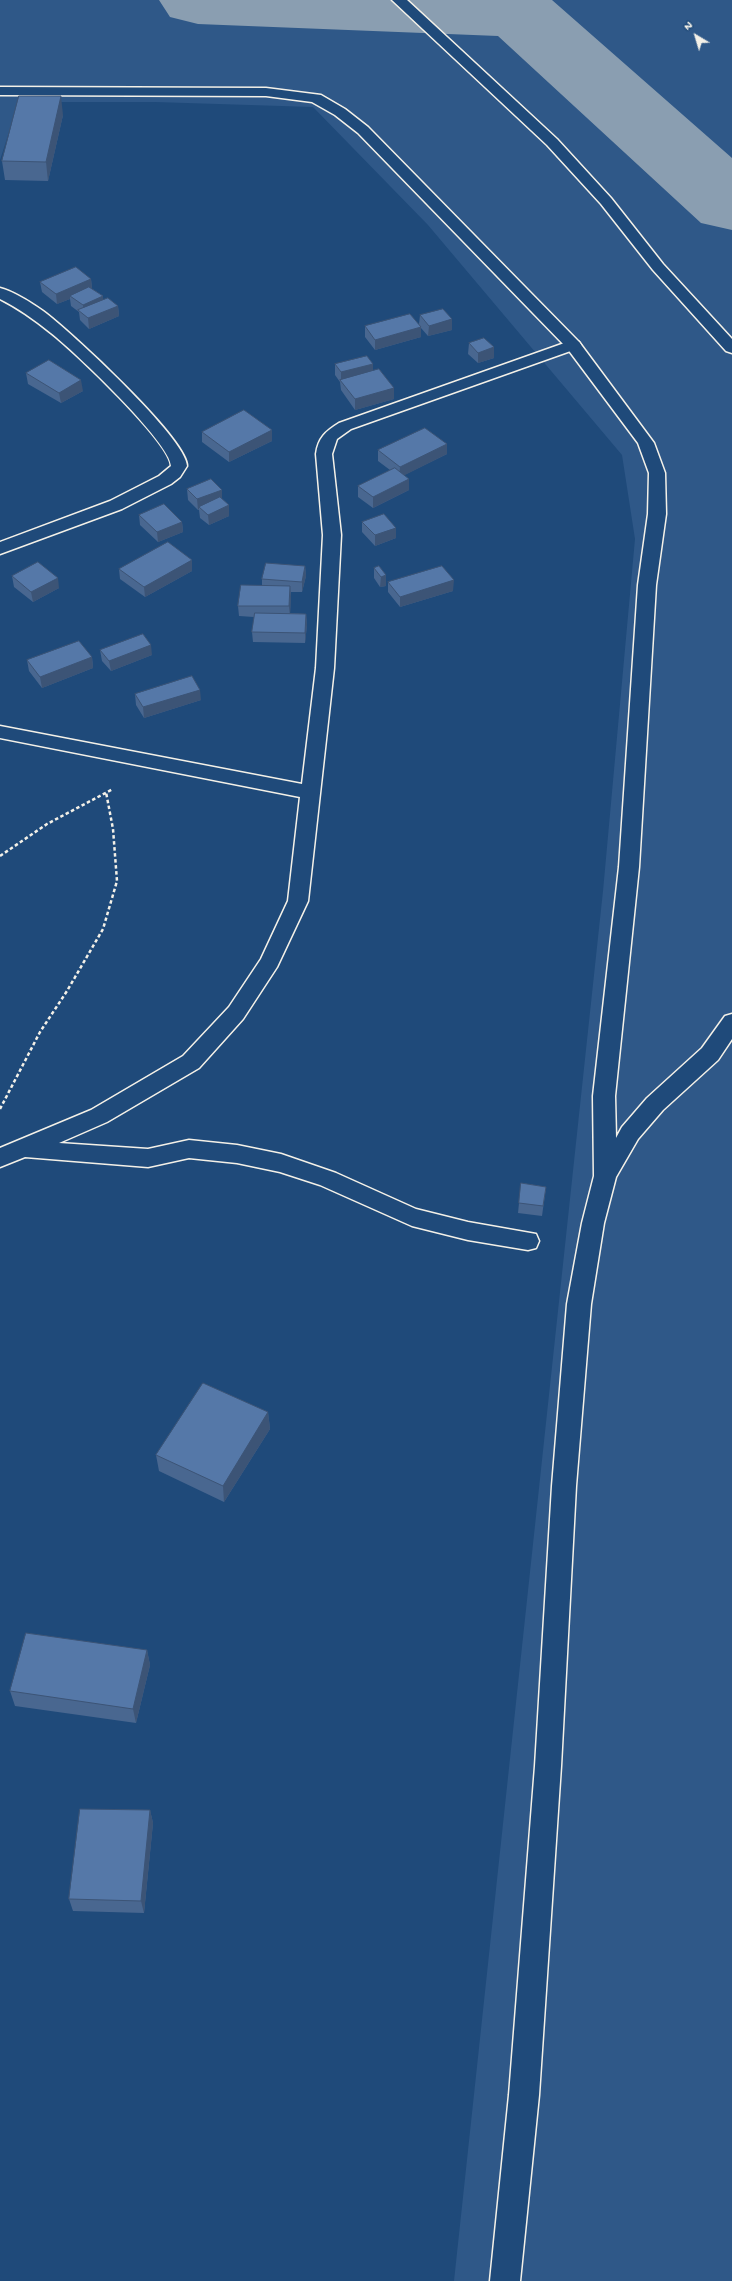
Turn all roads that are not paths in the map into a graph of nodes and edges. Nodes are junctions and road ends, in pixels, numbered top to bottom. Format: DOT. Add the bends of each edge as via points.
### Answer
graph roads {
  1 [pos="398,0"];
  2 [pos="0,91"];
  3 [pos="0,293"];
  4 [pos="573,345"];
  5 [pos="732,348"];
  6 [pos="0,548"];
  7 [pos="0,732"];
  8 [pos="311,792"];
  9 [pos="732,1022"];
  10 [pos="24,1149"];
  11 [pos="0,1158"];
  12 [pos="605,1176"];
  13 [pos="528,1241"];
  14 [pos="506,2281"];
  1 -- 5 [label="street" via="552,142 606,201 658,267"];
  2 -- 4 [label="street" via="223,91 266,92 316,98 340,112 362,130"];
  3 -- 6 [label="street" via="16,299 44,320 108,377 180,460 174,473 165,480 116,505"];
  4 -- 8 [label="street" via="388,409 345,426 330,436 324,454 332,542 325,668"];
  4 -- 12 [label="street" via="646,443 657,473 657,514 647,585 629,867 604,1096"];
  7 -- 8 [label="street"];
  8 -- 10 [label="street" via="298,901 270,962 236,1013 191,1062 99,1116"];
  9 -- 12 [label="street" via="710,1054 655,1104 630,1133"];
  10 -- 11 [label="street"];
  10 -- 13 [label="street" via="148,1158 189,1149 237,1154 281,1163 328,1179 412,1217 468,1231"];
  12 -- 14 [label="street" via="579,1304 564,1486 547,1774 524,2087"];
}
